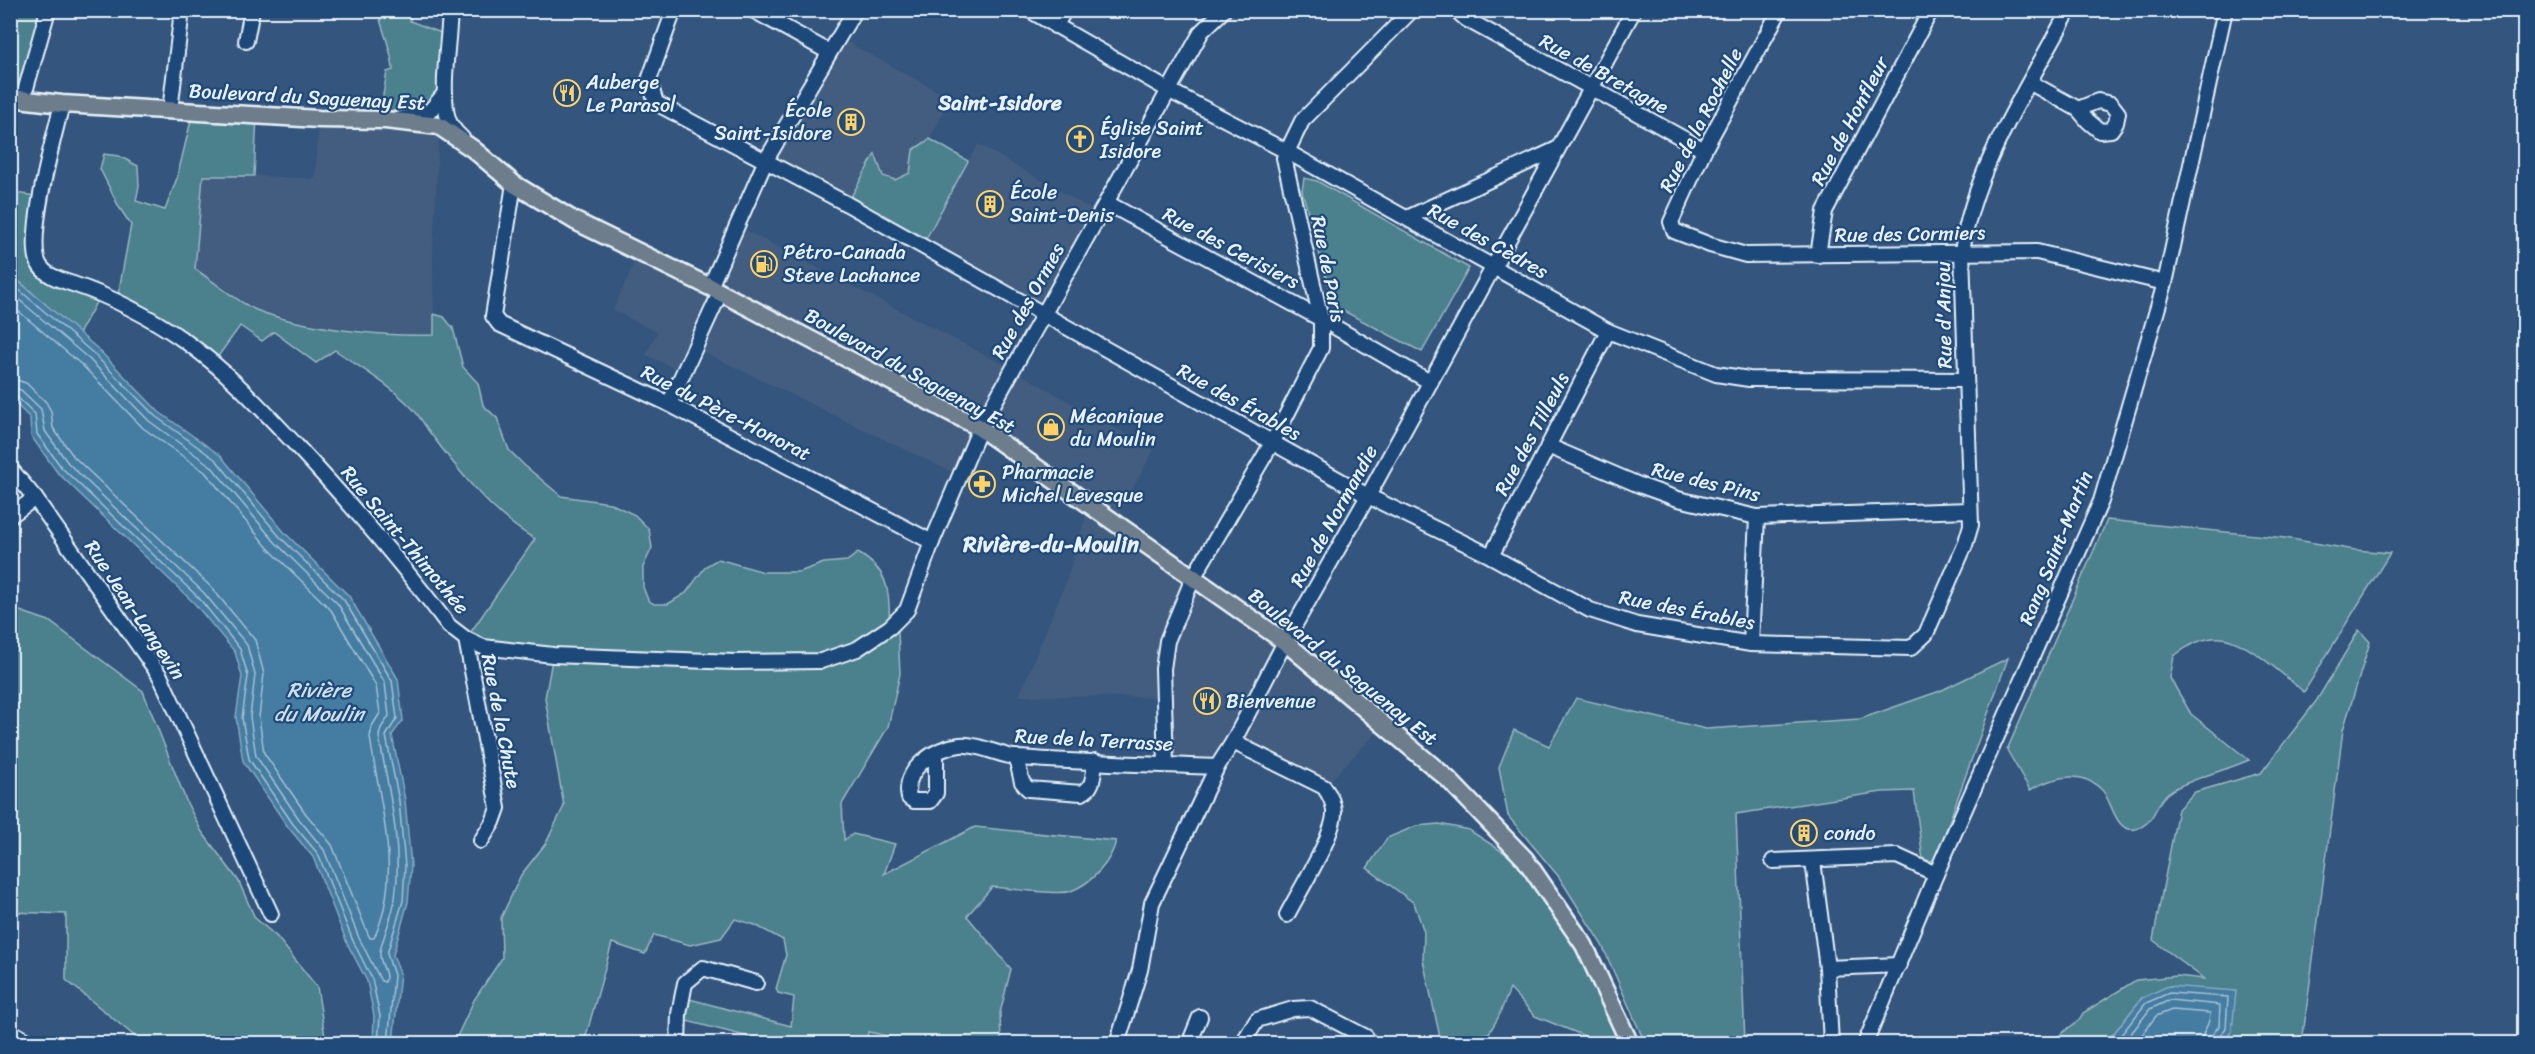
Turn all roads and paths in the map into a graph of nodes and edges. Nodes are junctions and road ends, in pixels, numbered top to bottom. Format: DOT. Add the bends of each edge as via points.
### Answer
graph roads {
  1 [pos="48,10"];
  2 [pos="182,10"];
  3 [pos="252,10"];
  4 [pos="450,10"];
  5 [pos="674,10"];
  6 [pos="753,10"];
  7 [pos="855,10"];
  8 [pos="1029,10"];
  9 [pos="1065,10"];
  10 [pos="1224,10"];
  11 [pos="1412,10"];
  12 [pos="1456,10"];
  13 [pos="1634,10"];
  14 [pos="1780,10"];
  15 [pos="1931,10"];
  16 [pos="2069,10"];
  17 [pos="2225,10"];
  18 [pos="1055,26"];
  19 [pos="246,41"];
  20 [pos="829,52"];
  21 [pos="2031,83"];
  22 [pos="1591,90"];
  23 [pos="1170,91"];
  24 [pos="445,93"];
  25 [pos="17,99"];
  26 [pos="62,104"];
  27 [pos="2078,109"];
  28 [pos="170,111"];
  29 [pos="385,120"];
  30 [pos="473,149"];
  31 [pos="1557,149"];
  32 [pos="1704,150"];
  33 [pos="1286,151"];
  34 [pos="766,160"];
  35 [pos="514,184"];
  36 [pos="1107,203"];
  37 [pos="1675,215"];
  38 [pos="1407,218"];
  39 [pos="1962,252"];
  40 [pos="1818,255"];
  41 [pos="1493,266"];
  42 [pos="2164,283"];
  43 [pos="715,290"];
  44 [pos="1043,313"];
  45 [pos="1321,319"];
  46 [pos="1608,331"];
  47 [pos="1965,380"];
  48 [pos="1430,382"];
  49 [pos="669,404"];
  50 [pos="980,428"];
  51 [pos="1272,443"];
  52 [pos="1548,446"];
  53 [pos="10,468"];
  54 [pos="1368,496"];
  55 [pos="35,498"];
  56 [pos="1970,510"];
  57 [pos="10,516"];
  58 [pos="1757,517"];
  59 [pos="932,542"];
  60 [pos="1491,556"];
  61 [pos="1194,578"];
  62 [pos="1926,634"];
  63 [pos="466,639"];
  64 [pos="1285,642"];
  65 [pos="1751,644"];
  66 [pos="1233,742"];
  67 [pos="936,753"];
  68 [pos="1016,757"];
  69 [pos="1095,761"];
  70 [pos="1166,764"];
  71 [pos="1217,767"];
  72 [pos="481,841"];
  73 [pos="1773,861"];
  74 [pos="1813,861"];
  75 [pos="1936,874"];
  76 [pos="271,914"];
  77 [pos="1287,915"];
  78 [pos="1899,965"];
  79 [pos="1827,968"];
  80 [pos="756,983"];
  81 [pos="1200,1017"];
  82 [pos="10,1031"];
  83 [pos="33,1044"];
  84 [pos="678,1044"];
  85 [pos="1117,1044"];
  86 [pos="1189,1044"];
  87 [pos="1242,1044"];
  88 [pos="1369,1044"];
  89 [pos="1630,1044"];
  90 [pos="1831,1044"];
  91 [pos="1865,1044"];
  1 -- 25 [label="street"];
  2 -- 28 [label="street"];
  3 -- 19 [label="street"];
  4 -- 24 [label="street"];
  5 -- 34 [label="street, Rue des Érables" via="649,80 656,103"];
  6 -- 20 [label="street"];
  7 -- 20 [label="street"];
  8 -- 18 [label="street, Rue des Cèdres"];
  9 -- 18 [label="street"];
  10 -- 23 [label="street, Rue des Ormes" via="1202,32"];
  11 -- 33 [label="street" via="1302,121"];
  12 -- 22 [label="street, Rue de Bretagne"];
  13 -- 22 [label="street, Rue de Normandie"];
  14 -- 32 [label="street, Rue de la Rochelle"];
  15 -- 40 [label="street, Rue de Honfleur" via="1825,211"];
  16 -- 21 [label="street, Rue d'Anjou"];
  17 -- 42 [label="street, Rang Saint-Martin"];
  18 -- 23 [label="street, Rue des Cèdres"];
  20 -- 34 [label="street"];
  21 -- 27 [label="street"];
  21 -- 39 [label="street, Rue d'Anjou" via="1993,152 1972,207"];
  22 -- 31 [label="street, Rue de Normandie"];
  22 -- 32 [label="street, Rue de Bretagne"];
  23 -- 33 [label="street, Rue des Cèdres"];
  23 -- 36 [label="street, Rue des Ormes"];
  24 -- 29 [label="street" via="429,112"];
  24 -- 30 [label="street" via="447,116 455,132"];
  25 -- 26 [label="main road, Boulevard du Saguenay Est"];
  26 -- 28 [label="main road, Boulevard du Saguenay Est"];
  26 -- 63 [label="street, Rue Saint-Thimothée" via="45,167 35,251 39,266 50,276 151,317 214,362 357,511 449,626"];
  28 -- 29 [label="main road, Boulevard du Saguenay Est"];
  29 -- 30 [label="main road, Boulevard du Saguenay Est" via="439,126"];
  30 -- 35 [label="main road, Boulevard du Saguenay Est"];
  31 -- 38 [label="street"];
  31 -- 41 [label="street, Rue de Normandie"];
  32 -- 37 [label="street, Rue de la Rochelle"];
  33 -- 38 [label="street, Rue des Cèdres"];
  33 -- 45 [label="street, Rue de Paris" via="1284,158"];
  34 -- 43 [label="street"];
  34 -- 44 [label="street, Rue des Érables"];
  35 -- 43 [label="main road, Boulevard du Saguenay Est" via="575,221"];
  35 -- 49 [label="street, Rue du Père-Honorat" via="493,316 499,324"];
  36 -- 44 [label="street, Rue des Ormes"];
  36 -- 45 [label="street, Rue des Cerisiers"];
  37 -- 40 [label="street, Rue des Cormiers" via="1671,222 1674,231 1746,255"];
  38 -- 41 [label="street, Rue des Cèdres"];
  39 -- 40 [label="street, Rue des Cormiers"];
  39 -- 42 [label="street, Rue des Cormiers" via="2037,252"];
  39 -- 47 [label="street, Rue d'Anjou"];
  41 -- 46 [label="street, Rue des Cèdres"];
  41 -- 48 [label="street, Rue de Normandie"];
  42 -- 75 [label="street, Rang Saint-Martin" via="2101,501"];
  43 -- 49 [label="street"];
  43 -- 50 [label="main road, Boulevard du Saguenay Est"];
  44 -- 50 [label="street, Rue des Ormes"];
  44 -- 51 [label="street, Rue des Érables"];
  45 -- 48 [label="street, Rue des Cerisiers"];
  45 -- 51 [label="street, Rue de Paris" via="1321,348"];
  46 -- 47 [label="street, Rue des Cèdres" via="1716,374 1749,380"];
  46 -- 52 [label="street, Rue des Tilleuls"];
  47 -- 56 [label="street, Rue d'Anjou"];
  48 -- 54 [label="street, Rue de Normandie"];
  49 -- 59 [label="street, Rue du Père-Honorat"];
  50 -- 59 [label="street, Rue Saint-Thimothée"];
  50 -- 61 [label="main road, Boulevard du Saguenay Est"];
  51 -- 54 [label="street, Rue des Érables"];
  51 -- 61 [label="street, Rue de Paris"];
  52 -- 58 [label="street, Rue des Pins" via="1678,499"];
  52 -- 60 [label="street, Rue des Tilleuls"];
  53 -- 55 [label="street, Rue Jean-Langevin"];
  54 -- 60 [label="street, Rue des Érables"];
  54 -- 64 [label="street, Rue de Normandie"];
  55 -- 57 [label="street"];
  55 -- 76 [label="street, Rue Jean-Langevin" via="160,676"];
  56 -- 58 [label="street, Rue des Pins"];
  56 -- 62 [label="street, Rue d'Anjou" via="1971,525 1965,545"];
  58 -- 65 [label="street"];
  59 -- 63 [label="street, Rue Saint-Thimothée" via="907,610 857,649 821,661 553,655 483,647"];
  60 -- 65 [label="street, Rue des Érables" via="1590,610 1637,625"];
  61 -- 64 [label="main road, Boulevard du Saguenay Est"];
  61 -- 70 [label="street, Rue de Paris" via="1167,641 1164,660"];
  62 -- 65 [label="street, Rue des Érables" via="1911,648"];
  63 -- 72 [label="street, Rue de la Chute" via="498,808"];
  64 -- 66 [label="street, Rue de Normandie"];
  64 -- 89 [label="main road, Boulevard du Saguenay Est" via="1448,779 1525,859 1584,945"];
  66 -- 71 [label="street, Rue de Normandie"];
  66 -- 77 [label="street" via="1324,787 1331,798 1331,830"];
  67 -- 68 [label="street, Rue de la Terrasse" via="962,745"];
  68 -- 69 [label="street, Rue de la Terrasse"];
  68 -- 69 [label="street" via="1022,782 1028,789 1082,793 1093,782"];
  69 -- 70 [label="street, Rue de la Terrasse"];
  70 -- 71 [label="street, Rue de la Terrasse"];
  71 -- 85 [label="street, Rue de Normandie" via="1152,903 1140,970"];
  73 -- 74 [label="street"];
  74 -- 75 [label="street" via="1898,856"];
  74 -- 79 [label="street"];
  75 -- 78 [label="street, Rang Saint-Martin"];
  78 -- 79 [label="street"];
  78 -- 91 [label="street, Rang Saint-Martin"];
  79 -- 90 [label="street"];
  80 -- 84 [label="street" via="703,968 685,984"];
  81 -- 86 [label="street"];
  82 -- 83 [label="street"];
  87 -- 88 [label="street" via="1257,1020 1310,1008 1366,1037"];
}
